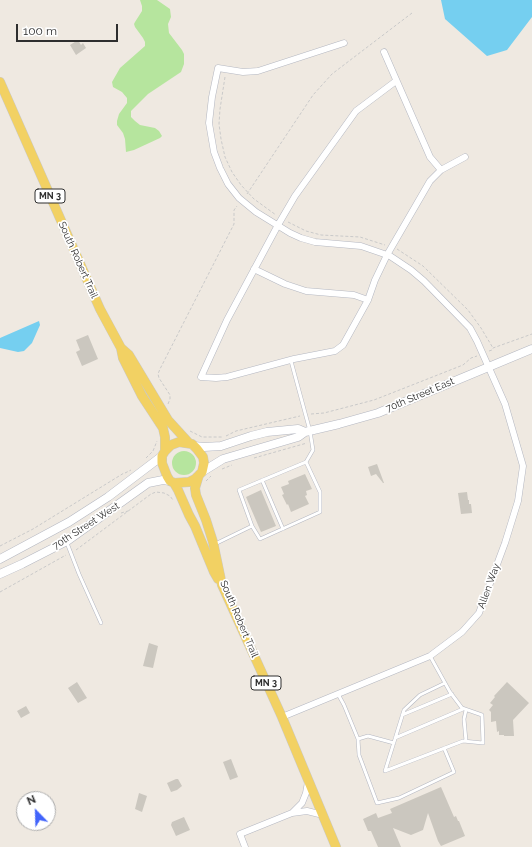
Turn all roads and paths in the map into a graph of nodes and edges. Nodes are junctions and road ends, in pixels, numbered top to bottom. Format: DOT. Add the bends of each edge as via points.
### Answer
graph roads {
  1 [pos="412,13"];
  2 [pos="344,43"];
  3 [pos="384,52"];
  4 [pos="226,69"];
  5 [pos="396,81"];
  6 [pos="0,82"];
  7 [pos="465,157"];
  8 [pos="441,170"];
  9 [pos="248,193"];
  10 [pos="242,200"];
  11 [pos="282,218"];
  12 [pos="278,225"];
  13 [pos="392,247"];
  14 [pos="387,255"];
  15 [pos="254,268"];
  16 [pos="368,300"];
  17 [pos="532,334"];
  18 [pos="121,348"];
  19 [pos="493,348"];
  20 [pos="532,349"];
  21 [pos="483,354"];
  22 [pos="291,360"];
  23 [pos="489,367"];
  24 [pos="167,406"];
  25 [pos="305,414"];
  26 [pos="186,429"];
  27 [pos="308,431"];
  28 [pos="157,437"];
  29 [pos="311,442"];
  30 [pos="192,444"];
  31 [pos="164,453"];
  32 [pos="145,459"];
  33 [pos="249,460"];
  34 [pos="306,462"];
  35 [pos="234,464"];
  36 [pos="219,470"];
  37 [pos="124,473"];
  38 [pos="201,473"];
  39 [pos="215,473"];
  40 [pos="262,480"];
  41 [pos="172,482"];
  42 [pos="204,484"];
  43 [pos="176,504"];
  44 [pos="274,507"];
  45 [pos="268,509"];
  46 [pos="128,511"];
  47 [pos="254,515"];
  48 [pos="249,517"];
  49 [pos="252,526"];
  50 [pos="283,529"];
  51 [pos="67,541"];
  52 [pos="214,544"];
  53 [pos="0,546"];
  54 [pos="204,548"];
  55 [pos="0,559"];
  56 [pos="0,574"];
  57 [pos="222,585"];
  58 [pos="101,623"];
  59 [pos="430,656"];
  60 [pos="445,683"];
  61 [pos="338,694"];
  62 [pos="452,694"];
  63 [pos="465,709"];
  64 [pos="402,715"];
  65 [pos="282,718"];
  66 [pos="395,738"];
  67 [pos="358,739"];
  68 [pos="466,741"];
  69 [pos="394,743"];
  70 [pos="444,748"];
  71 [pos="308,781"];
  72 [pos="292,813"];
  73 [pos="323,815"];
  74 [pos="245,847"];
  75 [pos="336,847"];
  1 -- 9 [label="path" via="332,74 314,95"];
  2 -- 4 [label="street" via="258,70 243,72"];
  3 -- 5 [label="street"];
  4 -- 9 [label="path" via="220,108 220,139 232,172"];
  4 -- 10 [label="street, Allen Way" via="218,68 209,123 214,152 220,168 228,184"];
  5 -- 8 [label="street" via="430,157"];
  5 -- 11 [label="street" via="356,111"];
  6 -- 18 [label="main road, South Robert Trail / MN 3" via="100,310"];
  7 -- 8 [label="street"];
  8 -- 13 [label="street" via="430,182"];
  9 -- 10 [label="path"];
  9 -- 11 [label="path"];
  10 -- 12 [label="street, Allen Way"];
  10 -- 24 [label="path" via="234,210 234,224 158,374 170,395"];
  11 -- 12 [label="street"];
  11 -- 13 [label="path" via="306,231 320,235 360,237"];
  12 -- 14 [label="street, Allen Way" via="290,233 315,242 361,246"];
  12 -- 15 [label="street"];
  13 -- 14 [label="street"];
  13 -- 19 [label="path" via="423,266 468,310"];
  14 -- 16 [label="street"];
  14 -- 21 [label="street, Allen Way" via="424,281 470,328"];
  15 -- 16 [label="street" via="285,284 306,291 354,295"];
  15 -- 22 [label="street" via="201,377 227,377"];
  16 -- 22 [label="street" via="343,345 335,351"];
  17 -- 19 [label="path"];
  18 -- 30 [label="main road, South Robert Trail / MN 3" via="129,355 168,420"];
  18 -- 31 [label="main road, South Robert Trail / MN 3" via="133,379 163,428"];
  19 -- 21 [label="path"];
  20 -- 23 [label="main road, 70th Street East"];
  21 -- 23 [label="street, Allen Way"];
  21 -- 25 [label="path" via="470,358 463,365 374,400 324,413"];
  22 -- 25 [label="lane"];
  23 -- 27 [label="main road, 70th Street East" via="378,413"];
  23 -- 59 [label="street, Allen Way" via="505,404 523,466 518,501 479,614 462,632"];
  25 -- 26 [label="path" via="236,431 224,437 202,437"];
  25 -- 27 [label="lane"];
  27 -- 29 [label="lane"];
  27 -- 30 [label="main road, 70th Street East" via="298,429 267,432 221,446 204,447"];
  27 -- 38 [label="main road, 70th Street East" via="298,437 222,459"];
  28 -- 32 [label="path" via="155,446"];
  29 -- 33 [label="path"];
  29 -- 34 [label="lane" via="313,450"];
  30 -- 31 [label="main road" via="179,442"];
  30 -- 38 [label="main road" via="203,457"];
  31 -- 41 [label="main road" via="163,468"];
  31 -- 55 [label="main road, 70th Street West" via="119,489 69,522"];
  34 -- 40 [label="lane"];
  34 -- 50 [label="lane" via="320,492 320,512"];
  35 -- 36 [label="path"];
  37 -- 53 [label="path" via="33,529"];
  38 -- 41 [label="main road" via="189,482"];
  38 -- 52 [label="main road, South Robert Trail / MN 3" via="195,488 196,495"];
  39 -- 42 [label="path"];
  40 -- 44 [label="lane"];
  40 -- 48 [label="lane" via="239,490"];
  41 -- 51 [label="main road, 70th Street West" via="163,480 148,483"];
  41 -- 54 [label="main road"];
  43 -- 46 [label="path" via="170,496 156,492"];
  44 -- 45 [label="lane"];
  44 -- 50 [label="lane"];
  47 -- 48 [label="lane"];
  48 -- 49 [label="lane"];
  49 -- 50 [label="lane" via="260,539"];
  49 -- 52 [label="lane"];
  51 -- 56 [label="main road, 70th Street West"];
  51 -- 58 [label="lane"];
  52 -- 54 [label="lane"];
  52 -- 57 [label="main road, South Robert Trail / MN 3"];
  54 -- 57 [label="main road"];
  57 -- 65 [label="main road, South Robert Trail / MN 3"];
  59 -- 60 [label="lane"];
  59 -- 61 [label="street, Allen Way"];
  60 -- 62 [label="lane"];
  60 -- 64 [label="lane" via="420,695"];
  61 -- 65 [label="street, Allen Way"];
  61 -- 67 [label="lane"];
  62 -- 63 [label="lane"];
  62 -- 64 [label="lane"];
  63 -- 66 [label="lane"];
  63 -- 68 [label="lane"];
  63 -- 68 [label="lane" via="482,715 483,743"];
  64 -- 66 [label="lane"];
  65 -- 71 [label="main road, South Robert Trail / MN 3"];
  66 -- 69 [label="lane"];
  67 -- 69 [label="lane" via="368,736"];
  67 -- 70 [label="lane" via="359,755 377,803 399,798 454,772"];
  68 -- 70 [label="lane"];
  69 -- 70 [label="lane" via="385,771"];
  71 -- 72 [label="street" via="302,804"];
  71 -- 73 [label="main road, South Robert Trail / MN 3"];
  72 -- 73 [label="street" via="307,811"];
  72 -- 74 [label="street" via="240,834"];
  73 -- 75 [label="main road, South Robert Trail / MN 3"];
}
